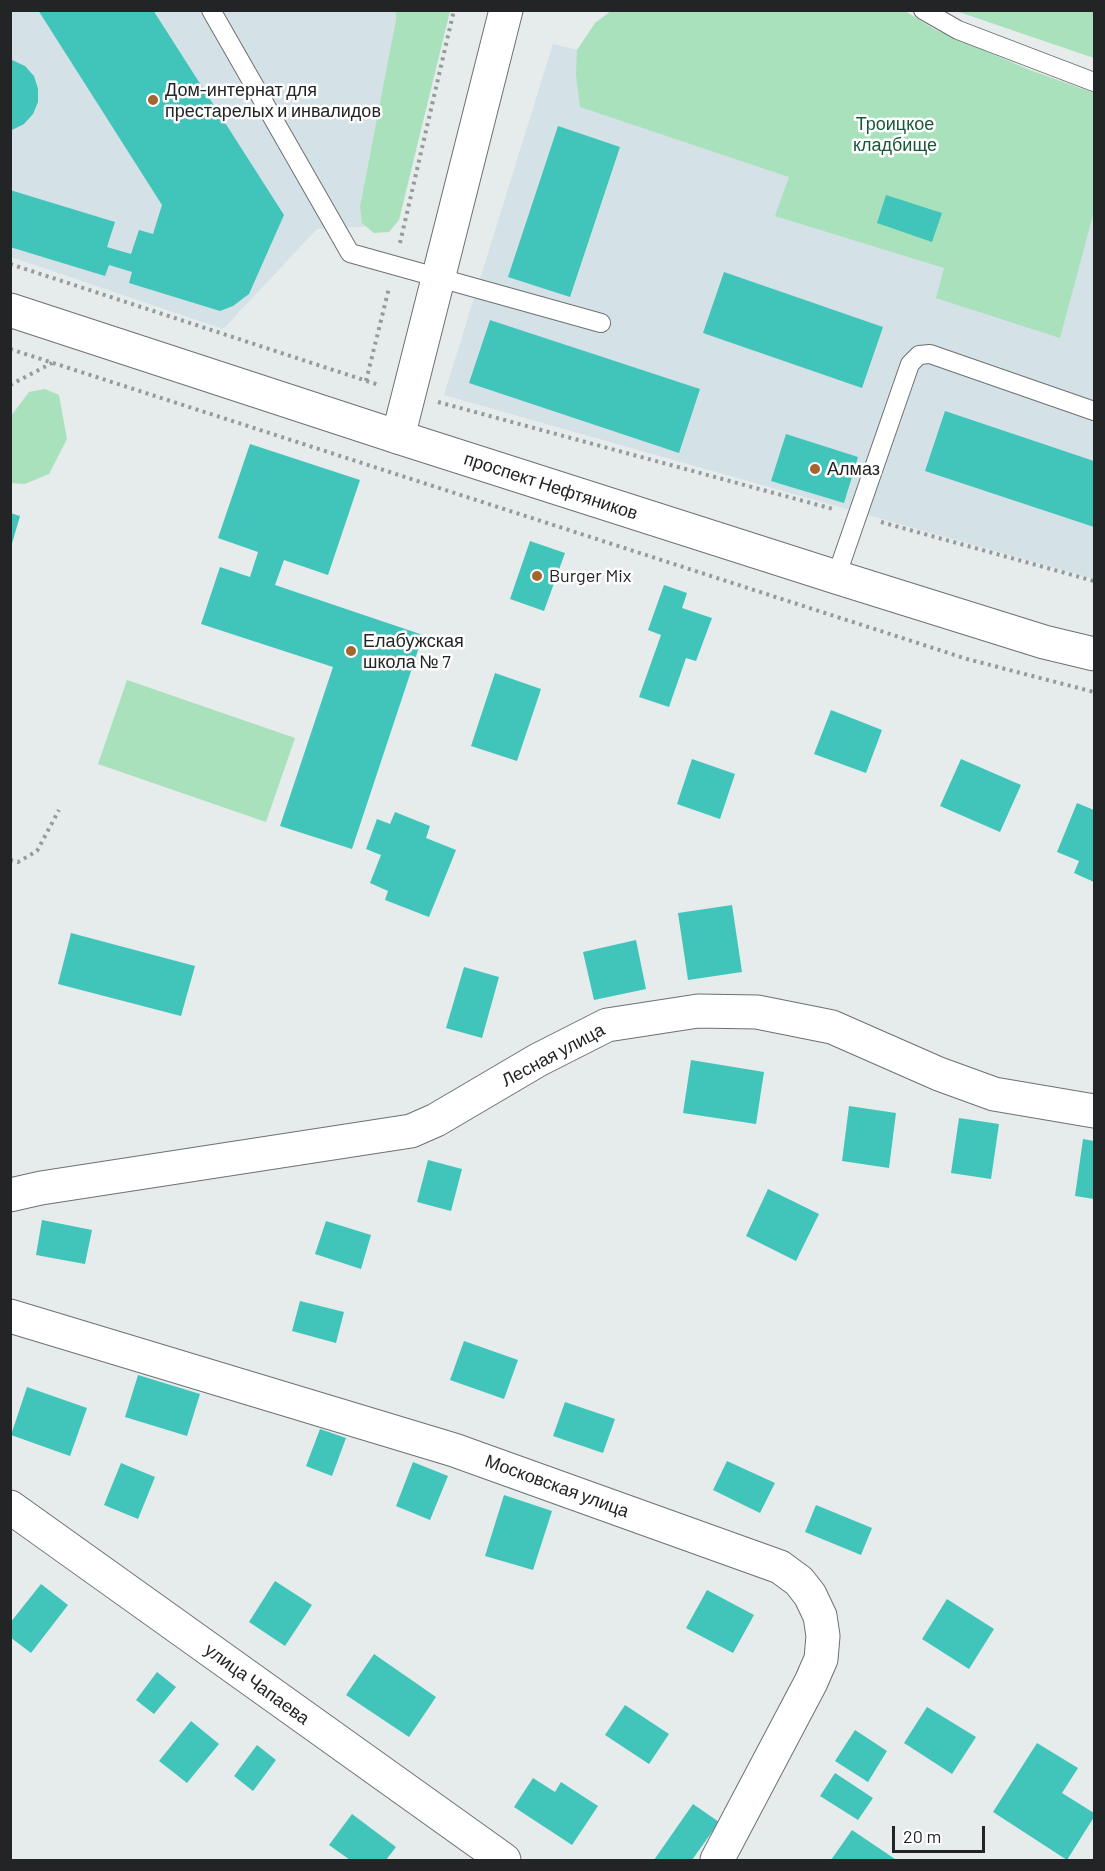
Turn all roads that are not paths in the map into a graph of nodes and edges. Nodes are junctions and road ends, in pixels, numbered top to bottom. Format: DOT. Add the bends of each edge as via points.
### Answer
graph roads {
  1 [pos="211,10"];
  2 [pos="506,10"];
  3 [pos="923,10"];
  4 [pos="1095,82"];
  5 [pos="438,278"];
  6 [pos="10,310"];
  7 [pos="601,323"];
  8 [pos="1095,411"];
  9 [pos="398,437"];
  10 [pos="837,577"];
  11 [pos="1095,654"];
  12 [pos="1095,1111"];
  13 [pos="10,1195"];
  14 [pos="10,1316"];
  15 [pos="10,1507"];
  16 [pos="504,1860"];
  17 [pos="717,1860"];
  1 -- 5 [label="lane" via="350,253"];
  2 -- 5 [label="street"];
  3 -- 4 [label="lane" via="958,30"];
  5 -- 7 [label="lane"];
  5 -- 9 [label="street"];
  6 -- 9 [label="street, проспект Нефтяников"];
  8 -- 10 [label="lane" via="930,354 919,355 910,364"];
  9 -- 10 [label="street, проспект Нефтяников"];
  10 -- 11 [label="street, проспект Нефтяников" via="1044,642"];
  12 -- 13 [label="street, Лесная улица" via="994,1094 832,1028 756,1012 698,1011 607,1025 411,1131"];
  14 -- 17 [label="street, Московская улица" via="454,1450 780,1567 799,1581 820,1616 821,1659"];
  15 -- 16 [label="street, улица Чапаева"];
}
